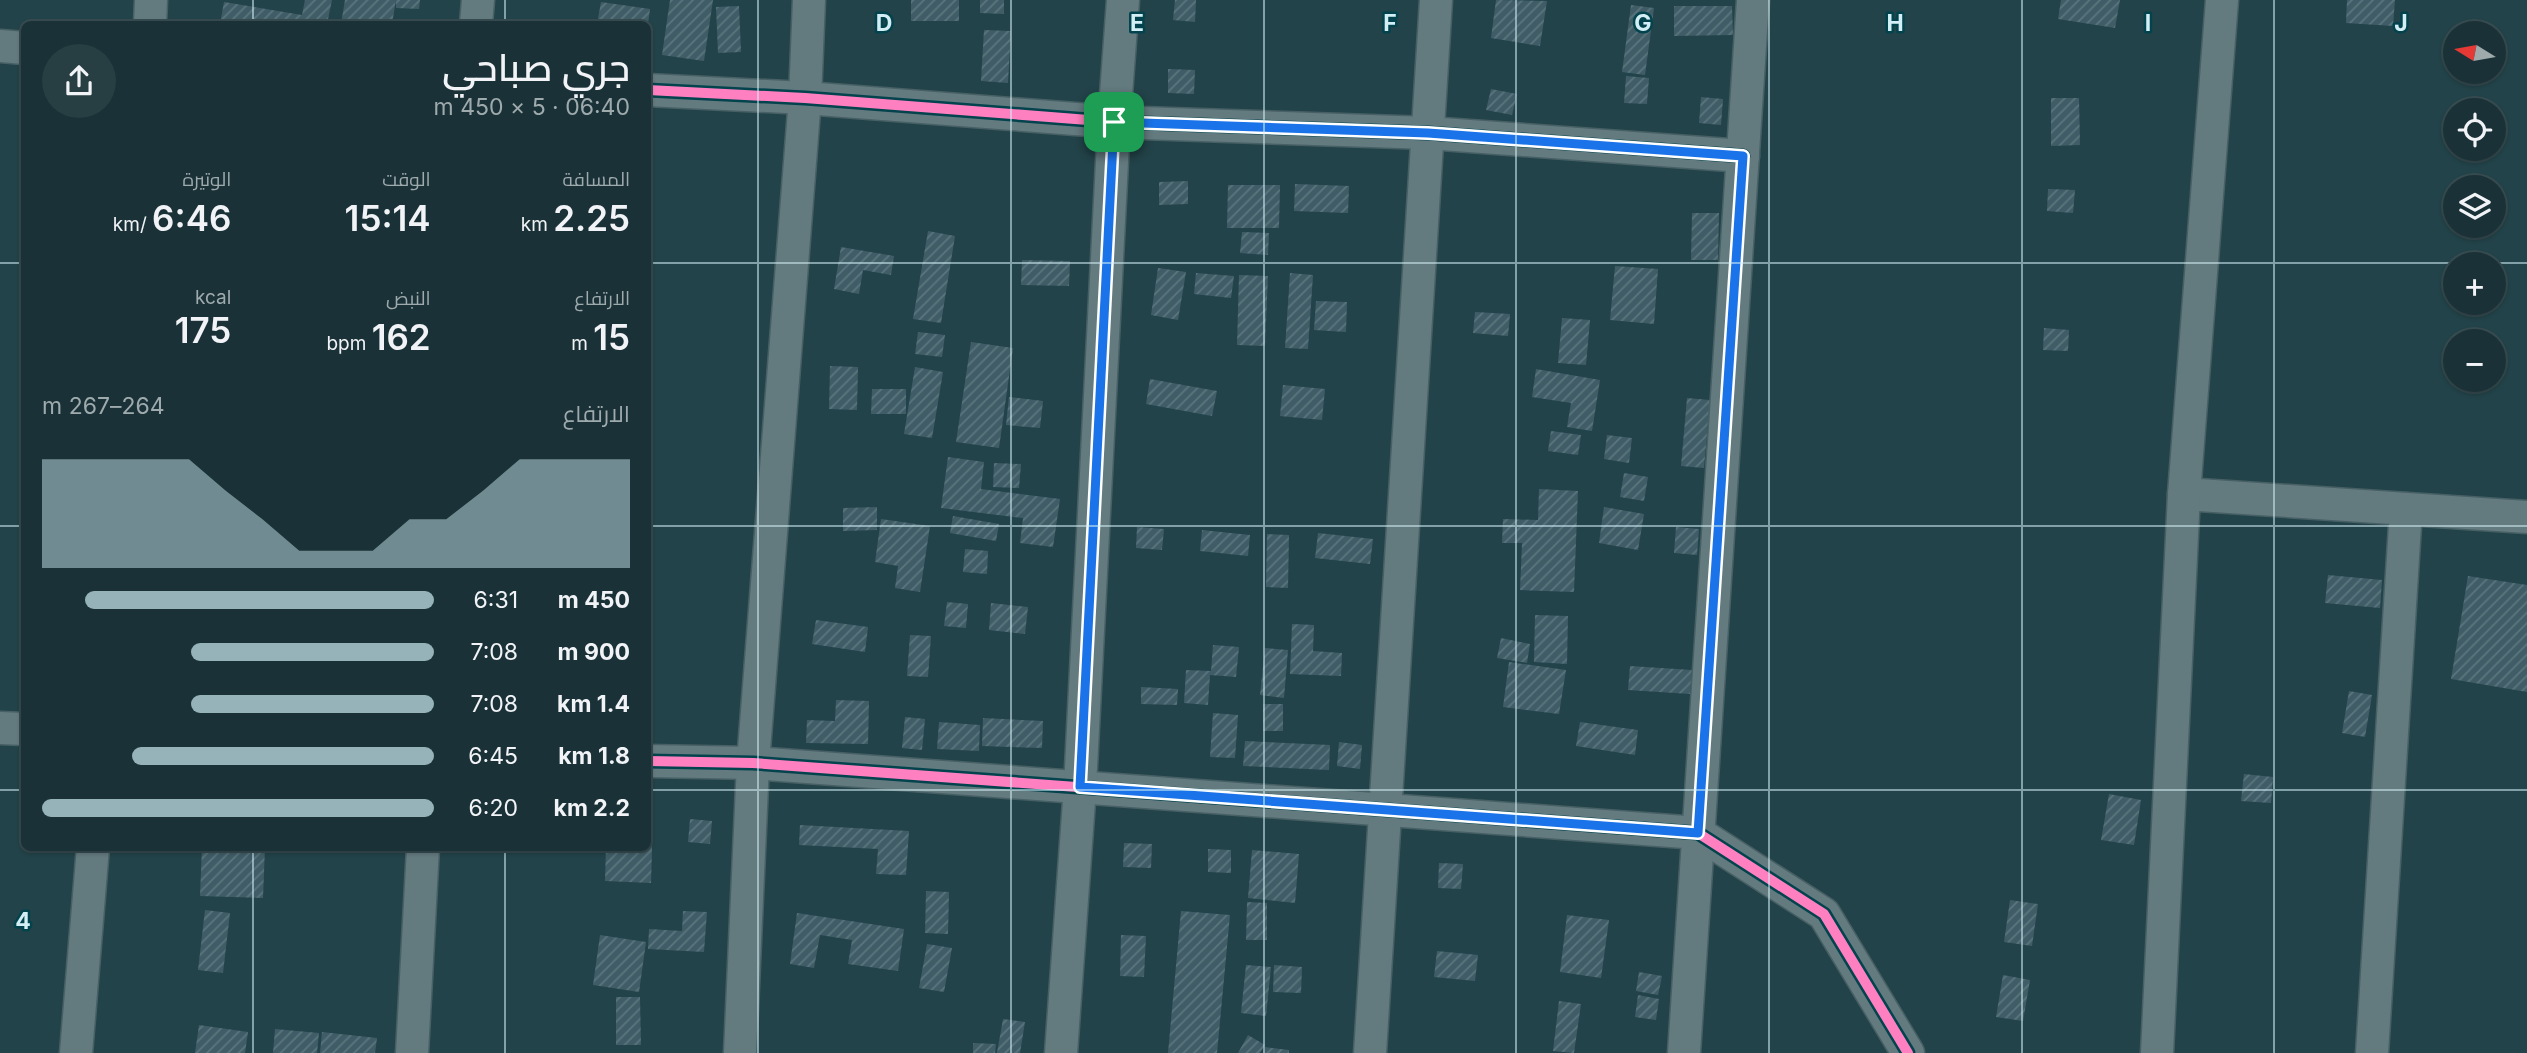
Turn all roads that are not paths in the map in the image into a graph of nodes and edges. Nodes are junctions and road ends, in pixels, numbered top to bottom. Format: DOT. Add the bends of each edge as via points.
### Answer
graph roads {
  1 [pos="151,0"];
  2 [pos="478,0"];
  3 [pos="809,0"];
  4 [pos="1123,0"];
  5 [pos="1436,0"];
  6 [pos="1753,0"];
  7 [pos="2222,0"];
  8 [pos="150,21"];
  9 [pos="476,21"];
  10 [pos="0,46"];
  11 [pos="21,48"];
  12 [pos="651,90"];
  13 [pos="804,98"];
  14 [pos="1114,122"];
  15 [pos="1428,133"];
  16 [pos="1743,156"];
  17 [pos="2184,494"];
  18 [pos="2406,509"];
  19 [pos="2527,517"];
  20 [pos="0,728"];
  21 [pos="21,729"];
  22 [pos="651,761"];
  23 [pos="753,764"];
  24 [pos="1080,787"];
  25 [pos="1386,811"];
  26 [pos="1698,833"];
  27 [pos="93,851"];
  28 [pos="423,851"];
  29 [pos="76,1053"];
  30 [pos="412,1053"];
  31 [pos="740,1053"];
  32 [pos="1061,1053"];
  33 [pos="1370,1053"];
  34 [pos="1684,1053"];
  35 [pos="1908,1053"];
  36 [pos="2157,1053"];
  37 [pos="2372,1053"];
  1 -- 8 [label="street"];
  2 -- 9 [label="street"];
  3 -- 13 [label="street"];
  4 -- 14 [label="street"];
  5 -- 15 [label="street"];
  6 -- 16 [label="street"];
  7 -- 17 [label="street"];
  10 -- 11 [label="street"];
  12 -- 13 [label="street"];
  13 -- 14 [label="street"];
  13 -- 23 [label="street"];
  14 -- 15 [label="street"];
  14 -- 24 [label="street"];
  15 -- 16 [label="street"];
  15 -- 25 [label="street"];
  16 -- 26 [label="street"];
  17 -- 18 [label="street"];
  17 -- 36 [label="street"];
  18 -- 19 [label="street"];
  18 -- 37 [label="street"];
  20 -- 21 [label="street"];
  22 -- 23 [label="street"];
  23 -- 24 [label="street"];
  23 -- 31 [label="street"];
  24 -- 25 [label="street"];
  24 -- 32 [label="street"];
  25 -- 26 [label="street"];
  25 -- 33 [label="street"];
  26 -- 34 [label="street"];
  26 -- 35 [label="street" via="1824,914"];
  27 -- 29 [label="street"];
  28 -- 30 [label="street"];
}
